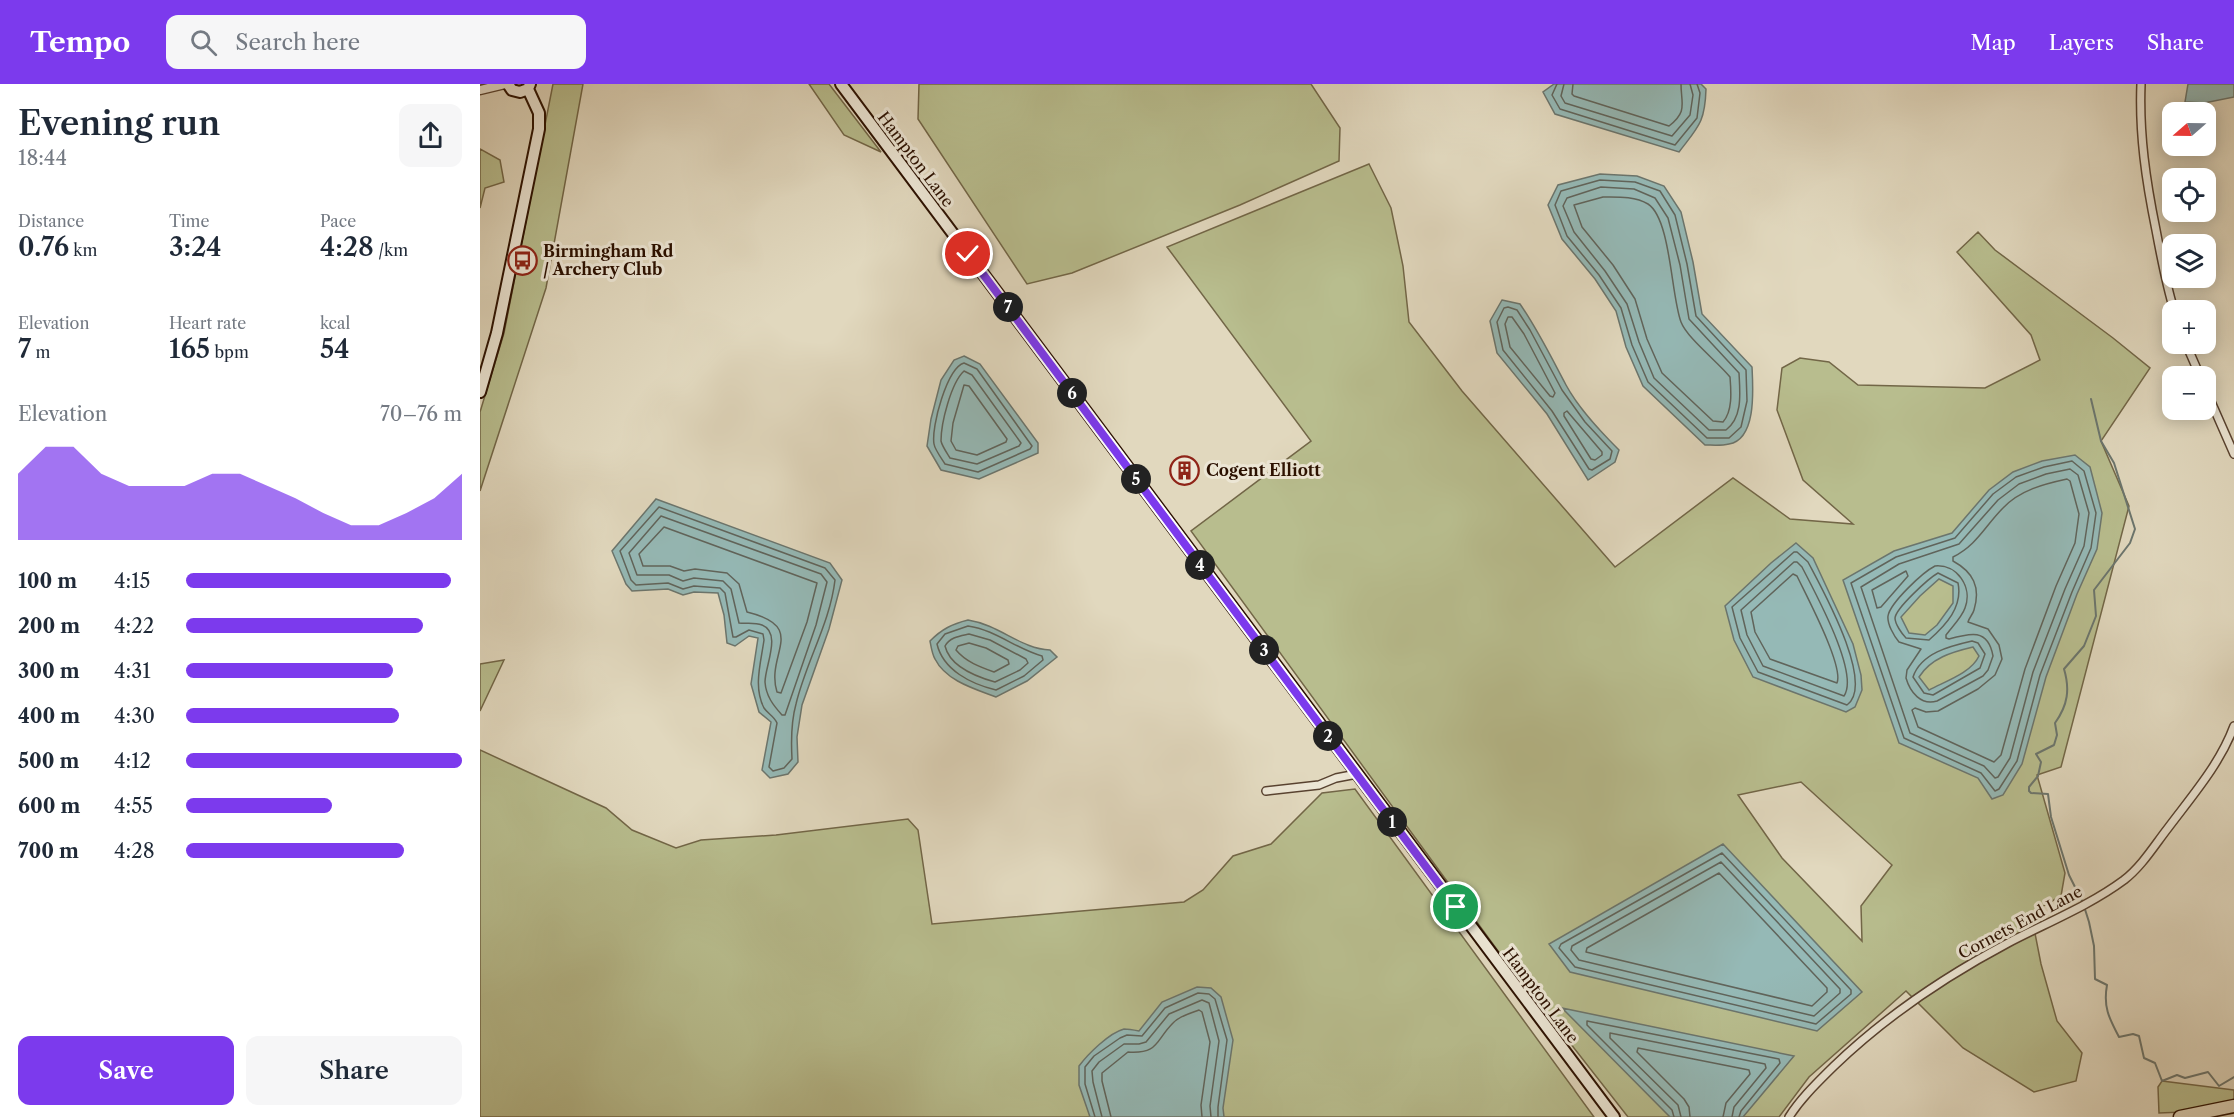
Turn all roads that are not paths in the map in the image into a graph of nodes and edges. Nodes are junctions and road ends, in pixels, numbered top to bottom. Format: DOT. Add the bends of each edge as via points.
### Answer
graph roads {
  1 [pos="507,84"];
  2 [pos="841,84"];
  3 [pos="2141,84"];
  4 [pos="529,86"];
  5 [pos="480,90"];
  6 [pos="2172,300"];
  7 [pos="480,392"];
  8 [pos="2216,413"];
  9 [pos="2234,454"];
  10 [pos="2234,726"];
  11 [pos="1357,774"];
  12 [pos="1266,791"];
  13 [pos="2234,1106"];
  14 [pos="1614,1117"];
  15 [pos="1789,1117"];
  16 [pos="2180,1117"];
  1 -- 4 [label="main road" via="520,92"];
  1 -- 5 [label="street"];
  2 -- 11 [label="main road, Hampton Lane"];
  3 -- 6 [label="street" via="2143,157"];
  4 -- 7 [label="main road" via="539,113 538,129 497,333"];
  8 -- 9 [label="street"];
  10 -- 15 [label="street, Cornets End Lane" via="2216,764 2130,875 1911,1001 1848,1053"];
  11 -- 12 [label="street" via="1319,785"];
  11 -- 14 [label="main road, Hampton Lane"];
  13 -- 16 [label="highway"];
}
